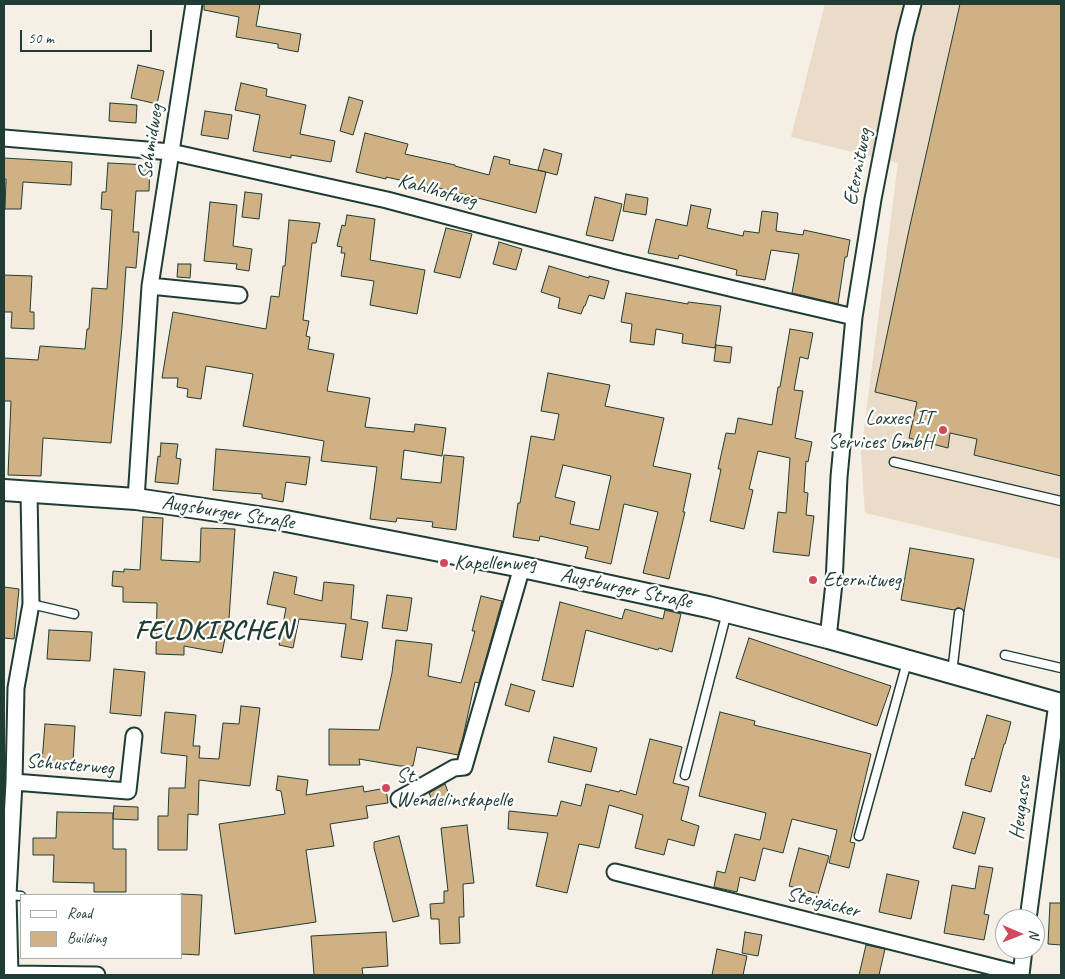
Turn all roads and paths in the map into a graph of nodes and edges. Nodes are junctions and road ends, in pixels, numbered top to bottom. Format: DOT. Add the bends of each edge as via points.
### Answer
graph roads {
  1 [pos="194,4"];
  2 [pos="913,4"];
  3 [pos="4,138"];
  4 [pos="171,152"];
  5 [pos="150,286"];
  6 [pos="239,295"];
  7 [pos="854,317"];
  8 [pos="894,462"];
  9 [pos="4,490"];
  10 [pos="29,492"];
  11 [pos="136,499"];
  12 [pos="1061,501"];
  13 [pos="522,567"];
  14 [pos="30,604"];
  15 [pos="727,612"];
  16 [pos="958,613"];
  17 [pos="74,614"];
  18 [pos="828,638"];
  19 [pos="1005,655"];
  20 [pos="908,660"];
  21 [pos="1061,668"];
  22 [pos="952,673"];
  23 [pos="1059,703"];
  24 [pos="9,730"];
  25 [pos="134,736"];
  26 [pos="684,775"];
  27 [pos="14,782"];
  28 [pos="399,799"];
  29 [pos="858,836"];
  30 [pos="615,872"];
  31 [pos="15,896"];
  32 [pos="1029,909"];
  33 [pos="1023,959"];
  34 [pos="10,975"];
  35 [pos="97,975"];
  36 [pos="1021,975"];
  1 -- 4 [label="street, Schmidweg"];
  2 -- 7 [label="street, Eternitweg" via="873,199"];
  3 -- 4 [label="street, Kahlhofweg"];
  4 -- 5 [label="street, Schmidweg"];
  4 -- 7 [label="street, Kahlhofweg" via="387,200 621,262"];
  5 -- 6 [label="street"];
  5 -- 11 [label="street, Schmidweg"];
  7 -- 18 [label="street, Eternitweg"];
  8 -- 12 [label="lane"];
  9 -- 10 [label="main road, Augsburger Straße"];
  10 -- 11 [label="main road, Augsburger Straße"];
  10 -- 14 [label="street, Schusterweg"];
  11 -- 13 [label="main road, Augsburger Straße" via="286,521"];
  13 -- 15 [label="main road, Augsburger Straße"];
  13 -- 28 [label="street" via="464,767 454,768"];
  14 -- 17 [label="lane"];
  14 -- 24 [label="street, Schusterweg"];
  15 -- 18 [label="main road, Augsburger Straße"];
  15 -- 26 [label="lane"];
  16 -- 22 [label="lane"];
  18 -- 20 [label="main road, Augsburger Straße"];
  19 -- 21 [label="lane"];
  20 -- 22 [label="main road, Augsburger Straße"];
  20 -- 29 [label="lane"];
  22 -- 23 [label="main road, Augsburger Straße"];
  23 -- 32 [label="street, Heugasse"];
  24 -- 27 [label="street, Schusterweg"];
  25 -- 27 [label="street, Schusterweg" via="128,791"];
  27 -- 31 [label="street, Schusterweg"];
  30 -- 36 [label="street, Steigäcker"];
  31 -- 34 [label="street, Schusterweg"];
  33 -- 36 [label="street"];
  34 -- 35 [label="street, Schusterweg"];
}
